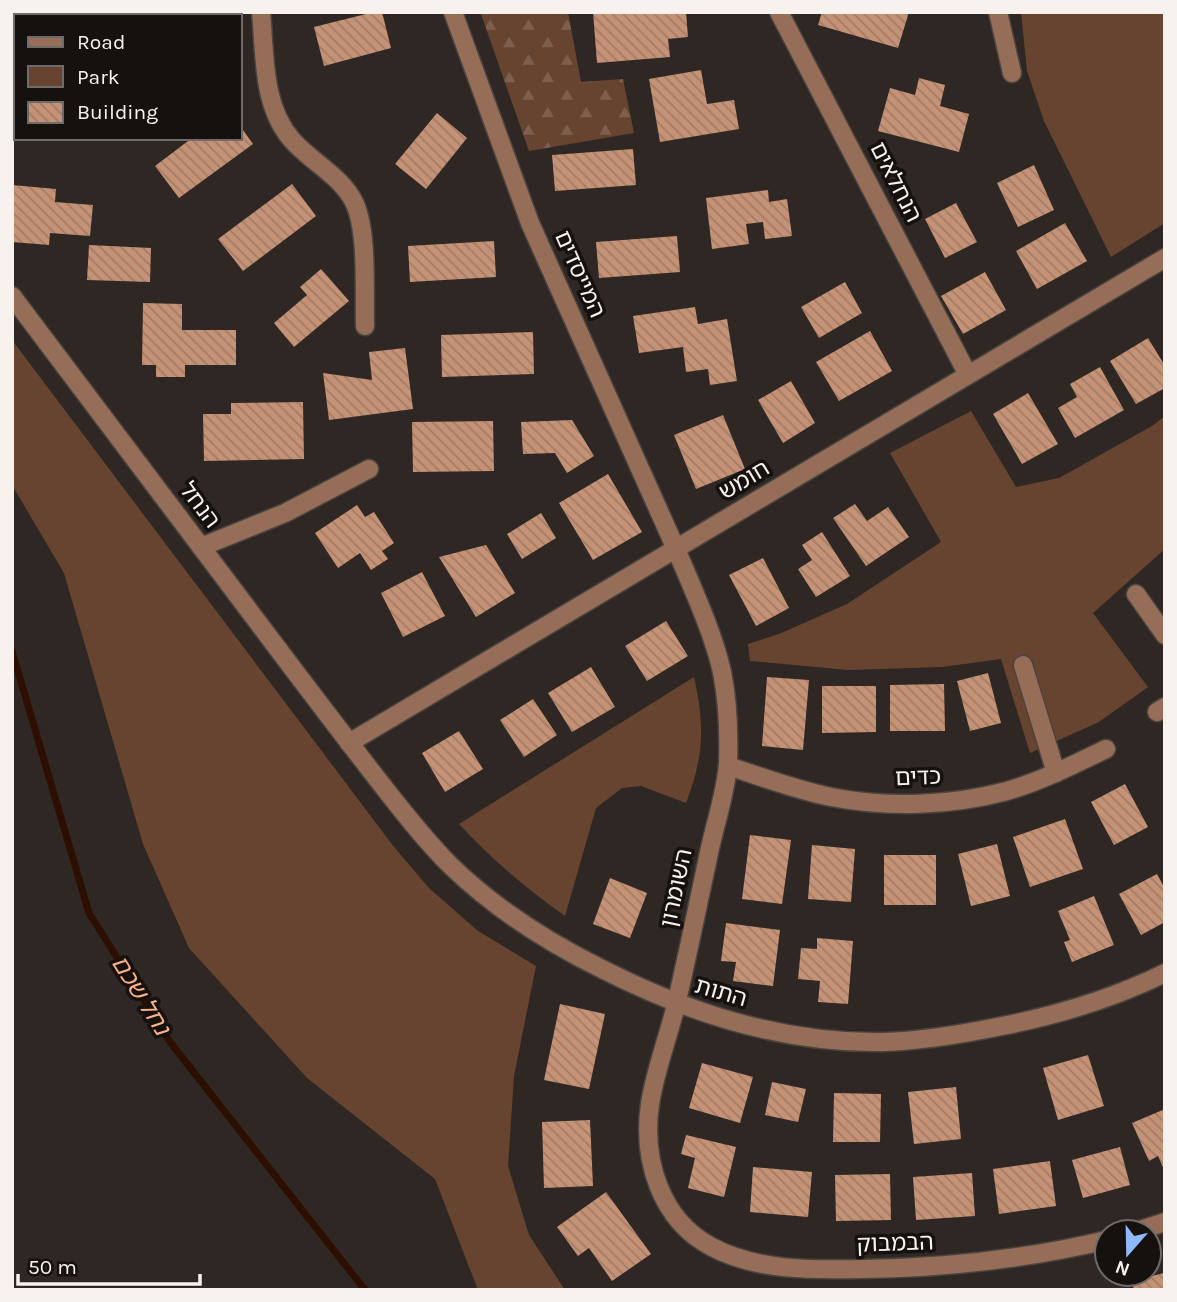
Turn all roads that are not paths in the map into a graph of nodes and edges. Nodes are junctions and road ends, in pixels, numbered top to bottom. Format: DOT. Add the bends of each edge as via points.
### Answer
graph roads {
  1 [pos="261,12"];
  2 [pos="453,12"];
  3 [pos="779,12"];
  4 [pos="998,12"];
  5 [pos="1012,73"];
  6 [pos="1165,258"];
  7 [pos="12,296"];
  8 [pos="365,326"];
  9 [pos="968,375"];
  10 [pos="369,470"];
  11 [pos="201,547"];
  12 [pos="676,549"];
  13 [pos="1136,594"];
  14 [pos="1165,635"];
  15 [pos="1023,665"];
  16 [pos="349,743"];
  17 [pos="1106,750"];
  18 [pos="728,766"];
  19 [pos="1056,773"];
  20 [pos="1165,972"];
  21 [pos="676,1004"];
  22 [pos="689,1232"];
  23 [pos="1093,1243"];
  1 -- 8 [label="street" via="275,114 291,139 346,189 356,206 362,231"];
  2 -- 12 [label="street, המייסדים" via="530,223"];
  3 -- 9 [label="street, הנחלאים"];
  4 -- 5 [label="street"];
  6 -- 9 [label="street, חומש"];
  7 -- 11 [label="street, הנחל"];
  9 -- 12 [label="street, חומש"];
  10 -- 11 [label="street" via="285,513"];
  11 -- 16 [label="street, הנחל"];
  12 -- 16 [label="street, חומש"];
  12 -- 18 [label="street, השומרון" via="721,671"];
  13 -- 14 [label="street"];
  15 -- 19 [label="street"];
  16 -- 21 [label="street, התות" via="419,831 489,898 574,955"];
  17 -- 19 [label="street, כדים"];
  18 -- 19 [label="street, כדים" via="831,797 873,803 974,797 1007,791"];
  18 -- 21 [label="street, השומרון"];
  20 -- 21 [label="street, התות" via="1042,1018 941,1037 885,1042 773,1032"];
  21 -- 22 [label="street, השומרון" via="650,1104 647,1145 667,1205"];
  22 -- 23 [label="street, הבמבוק" via="744,1260 840,1270 976,1264"];
}
